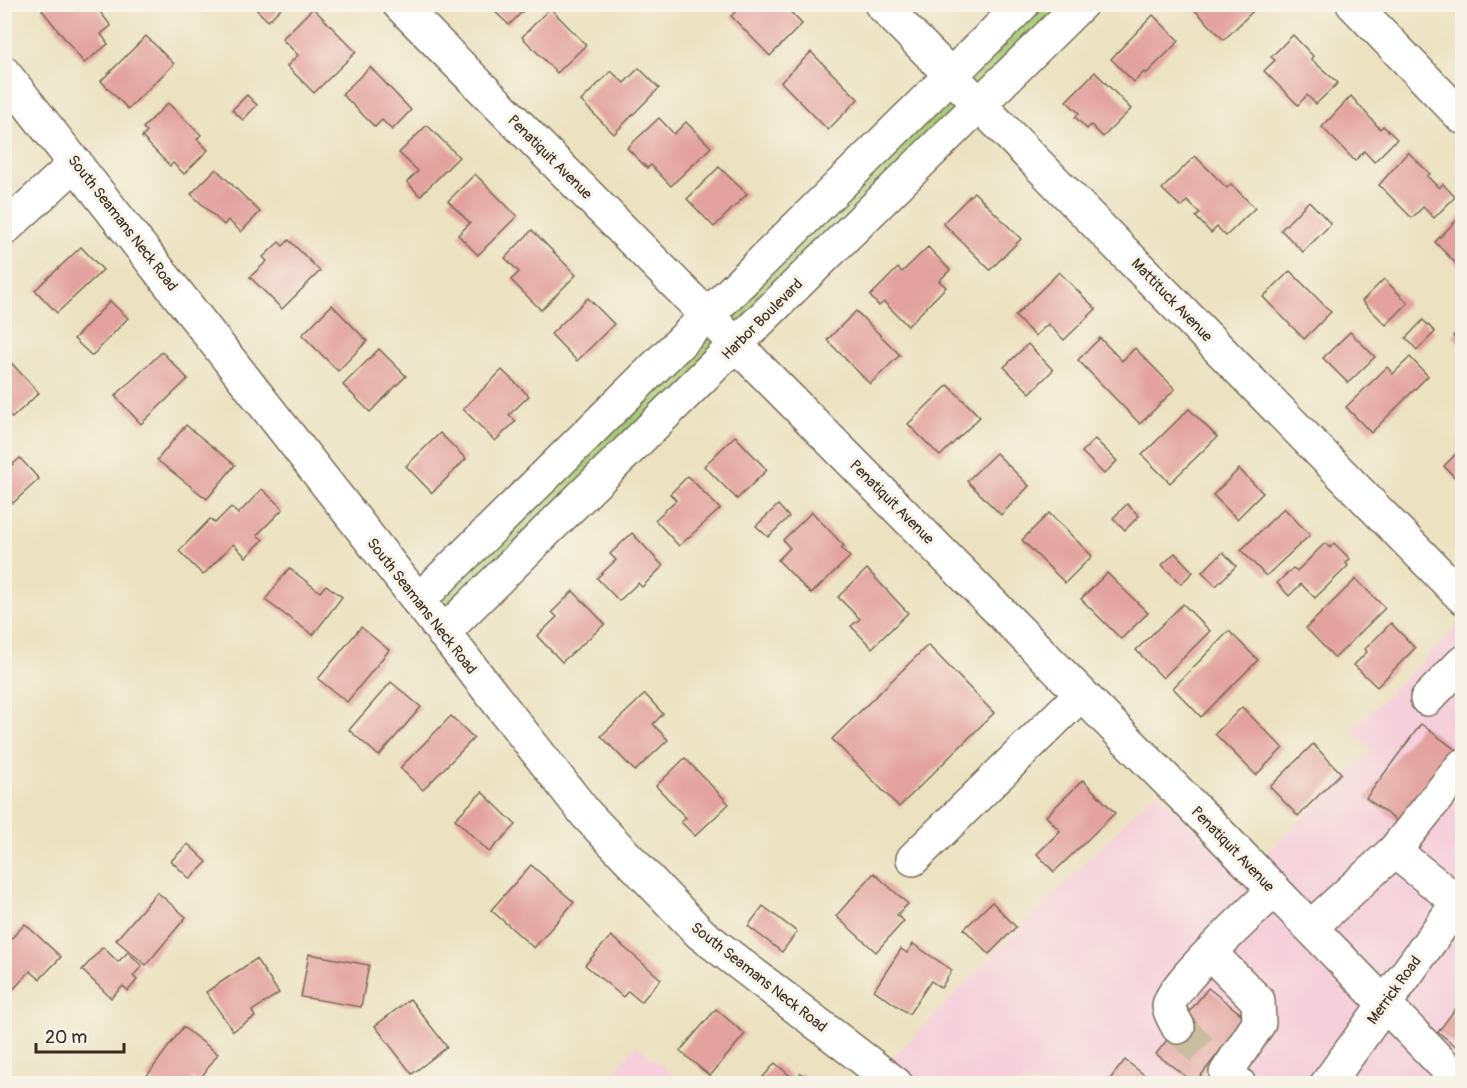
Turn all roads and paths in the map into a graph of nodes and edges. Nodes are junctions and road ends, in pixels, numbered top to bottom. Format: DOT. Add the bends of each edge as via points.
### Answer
graph roads {
  1 [pos="399,4"];
  2 [pos="881,4"];
  3 [pos="1023,4"];
  4 [pos="1081,4"];
  5 [pos="1353,4"];
  6 [pos="4,73"];
  7 [pos="951,75"];
  8 [pos="979,105"];
  9 [pos="1462,117"];
  10 [pos="76,163"];
  11 [pos="4,229"];
  12 [pos="707,316"];
  13 [pos="736,345"];
  14 [pos="1462,597"];
  15 [pos="418,601"];
  16 [pos="443,633"];
  17 [pos="1462,663"];
  18 [pos="1081,694"];
  19 [pos="1426,699"];
  20 [pos="1462,766"];
  21 [pos="1394,851"];
  22 [pos="913,859"];
  23 [pos="1274,890"];
  24 [pos="1460,900"];
  25 [pos="1311,927"];
  26 [pos="1210,953"];
  27 [pos="1384,1002"];
  28 [pos="1178,1027"];
  29 [pos="1226,1072"];
  30 [pos="896,1083"];
  31 [pos="1327,1083"];
  32 [pos="1462,1083"];
  1 -- 12 [label="street, Penatiquit Avenue"];
  2 -- 7 [label="street, Mattituck Avenue"];
  3 -- 7 [label="street"];
  4 -- 8 [label="street, Harbor Boulevard"];
  5 -- 9 [label="street"];
  6 -- 10 [label="street, South Seamans Neck Road"];
  7 -- 8 [label="street, Mattituck Avenue"];
  7 -- 12 [label="street"];
  8 -- 13 [label="street, Harbor Boulevard"];
  8 -- 14 [label="street, Mattituck Avenue"];
  10 -- 11 [label="street"];
  10 -- 15 [label="street, South Seamans Neck Road"];
  12 -- 13 [label="street, Penatiquit Avenue"];
  12 -- 15 [label="street"];
  13 -- 16 [label="street, Harbor Boulevard"];
  13 -- 18 [label="street, Penatiquit Avenue"];
  15 -- 16 [label="street, South Seamans Neck Road"];
  16 -- 30 [label="street, South Seamans Neck Road" via="586,814 701,934"];
  17 -- 19 [label="street"];
  18 -- 22 [label="street"];
  18 -- 23 [label="street, Penatiquit Avenue"];
  20 -- 21 [label="street"];
  21 -- 24 [label="street"];
  21 -- 25 [label="street"];
  23 -- 25 [label="street, Penatiquit Avenue"];
  23 -- 26 [label="street"];
  24 -- 27 [label="street, Merrick Road"];
  25 -- 27 [label="street, Penatiquit Avenue"];
  26 -- 28 [label="street" via="1171,998 1168,1008"];
  26 -- 29 [label="street" via="1253,994 1259,1011 1258,1023"];
  27 -- 31 [label="street, Merrick Road"];
  27 -- 32 [label="street, Penatiquit Avenue"];
}
